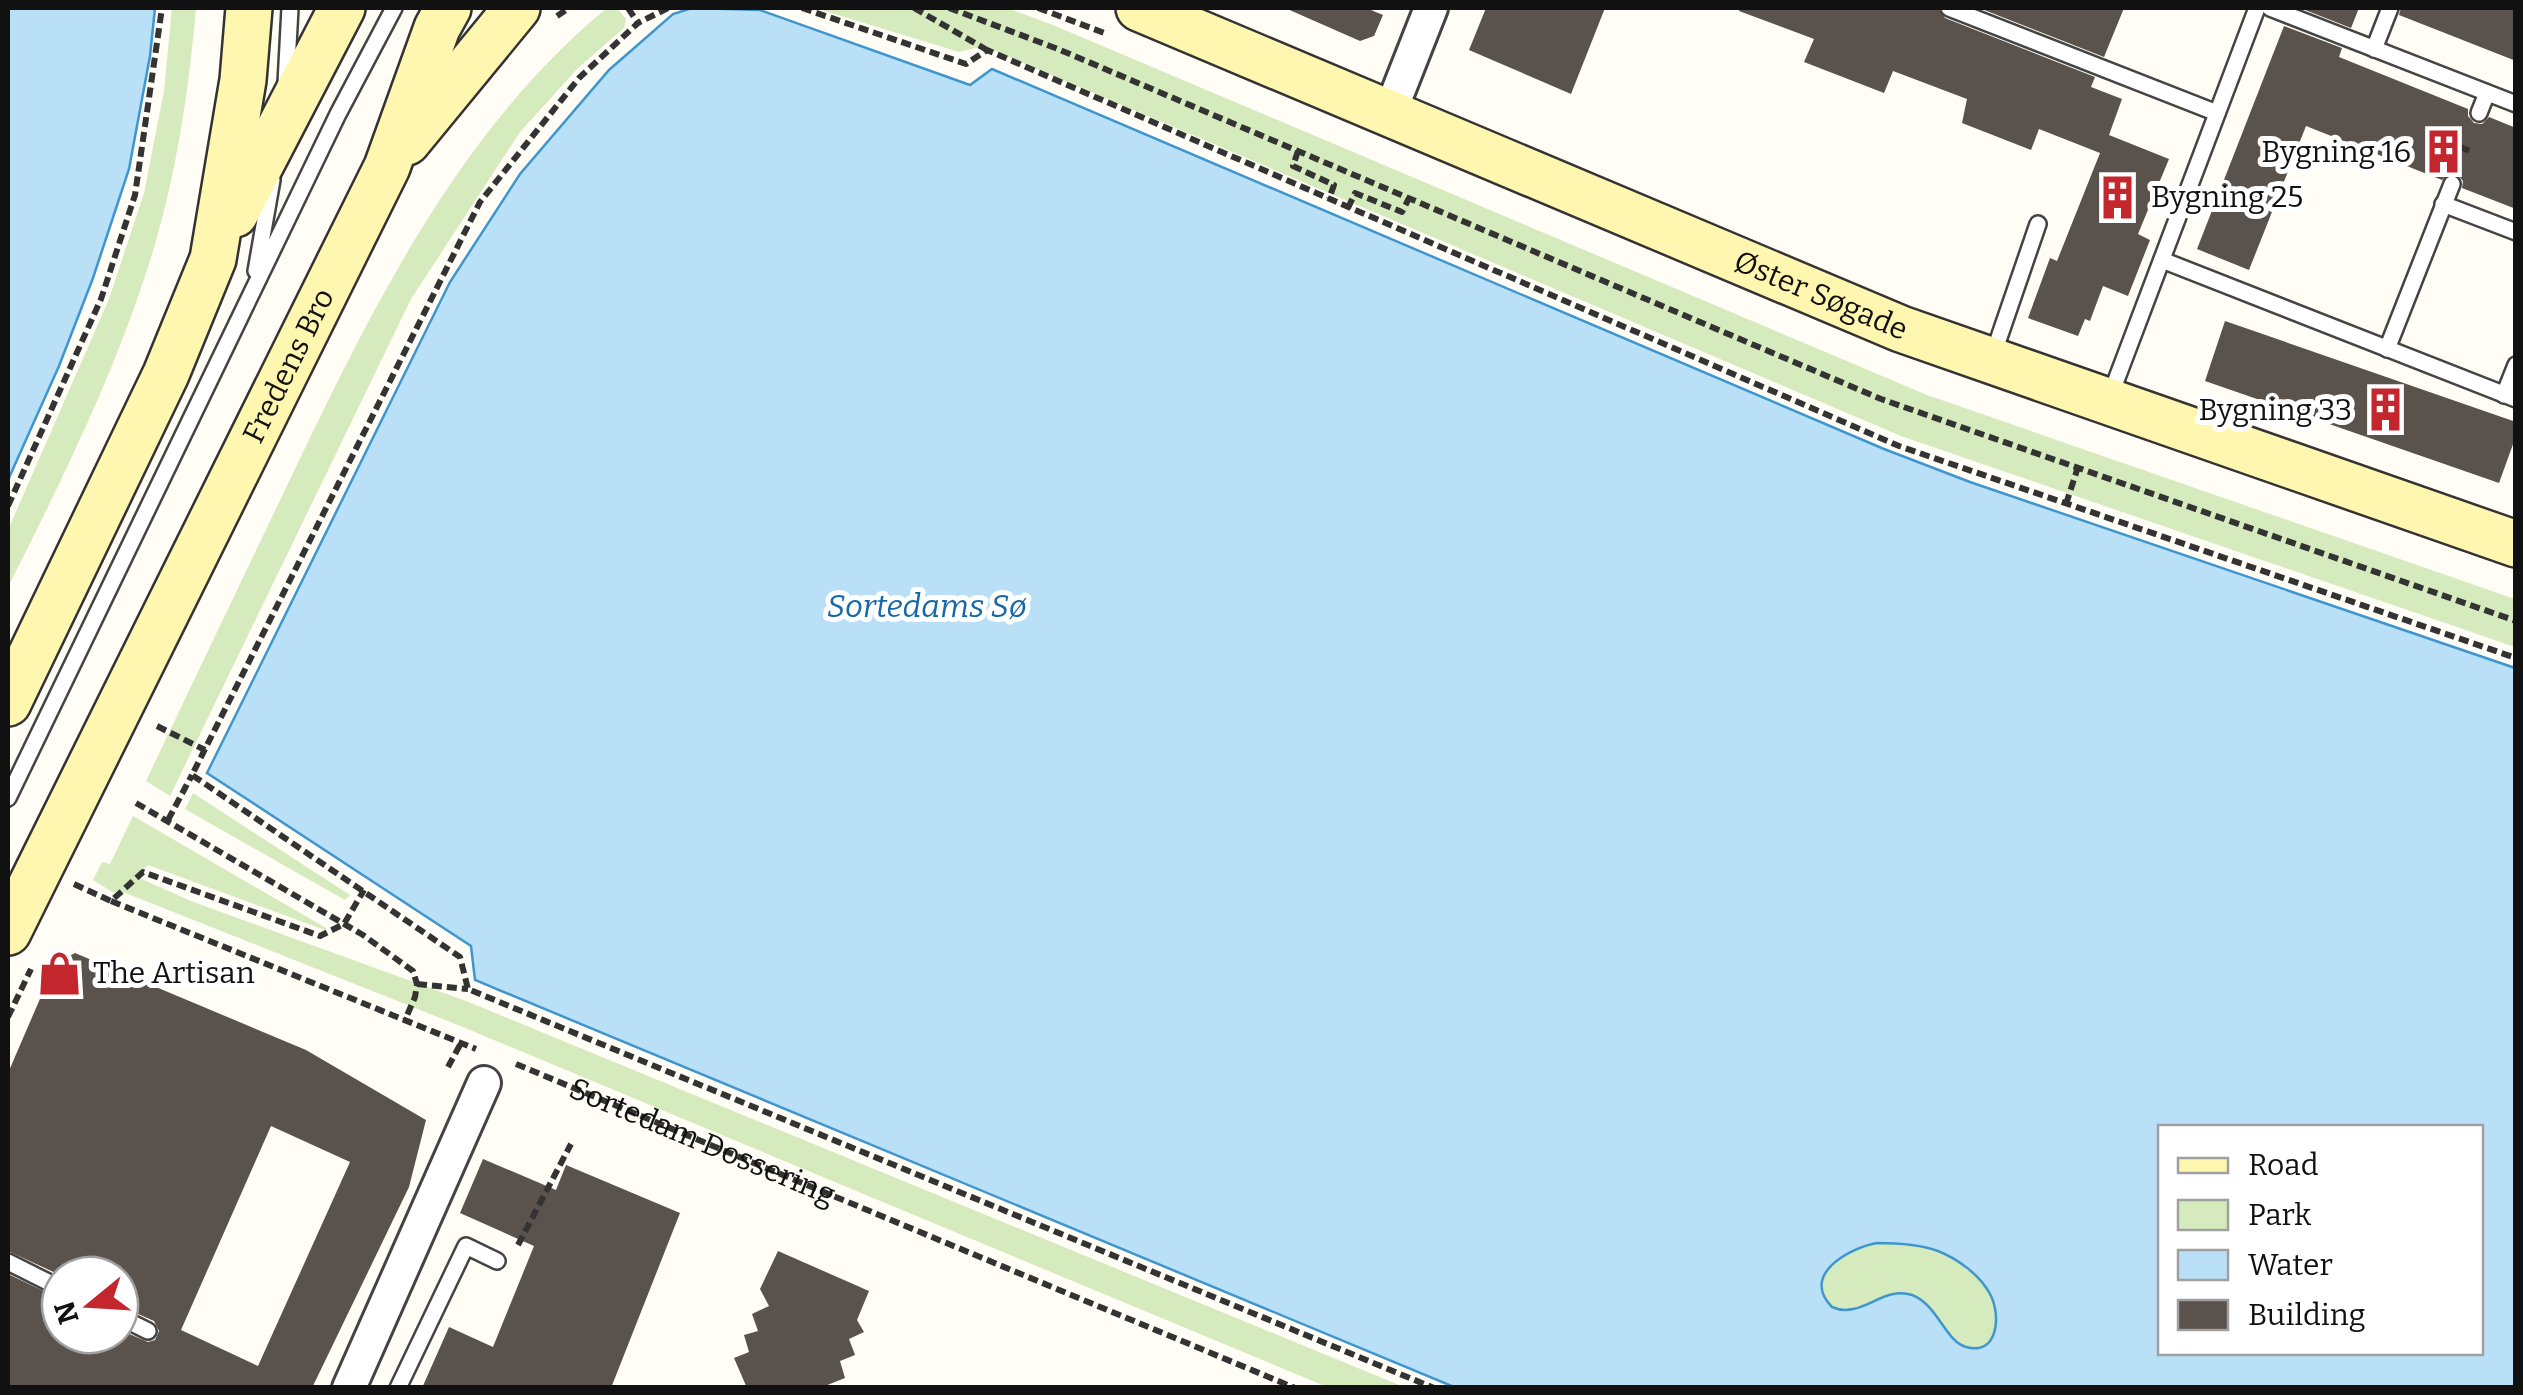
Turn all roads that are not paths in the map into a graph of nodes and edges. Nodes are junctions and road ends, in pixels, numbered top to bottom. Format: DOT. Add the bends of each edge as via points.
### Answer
graph roads {
  1 [pos="250,8"];
  2 [pos="290,8"];
  3 [pos="342,8"];
  4 [pos="394,8"];
  5 [pos="448,8"];
  6 [pos="1139,8"];
  7 [pos="1431,8"];
  8 [pos="1948,8"];
  9 [pos="2258,8"];
  10 [pos="2270,8"];
  11 [pos="2390,8"];
  12 [pos="536,13"];
  13 [pos="2374,49"];
  14 [pos="2487,93"];
  15 [pos="2516,104"];
  16 [pos="1390,112"];
  17 [pos="2479,113"];
  18 [pos="2217,114"];
  19 [pos="281,125"];
  20 [pos="387,167"];
  21 [pos="2452,184"];
  22 [pos="2443,204"];
  23 [pos="2038,224"];
  24 [pos="2516,232"];
  25 [pos="213,259"];
  26 [pos="2162,260"];
  27 [pos="253,288"];
  28 [pos="2387,349"];
  29 [pos="1991,362"];
  30 [pos="2516,365"];
  31 [pos="2510,397"];
  32 [pos="2108,403"];
  33 [pos="2516,544"];
  34 [pos="8,703"];
  35 [pos="8,798"];
  36 [pos="8,932"];
  37 [pos="484,1084"];
  38 [pos="497,1261"];
  39 [pos="8,1262"];
  40 [pos="40,1278"];
  41 [pos="140,1326"];
  42 [pos="148,1330"];
  43 [pos="349,1388"];
  44 [pos="398,1388"];
  1 -- 25 [label="street"];
  2 -- 19 [label="lane"];
  3 -- 19 [label="street"];
  4 -- 27 [label="lane"];
  5 -- 20 [label="street, Fredens Bro"];
  6 -- 16 [label="street, Øster Søgade"];
  7 -- 16 [label="street"];
  8 -- 18 [label="lane"];
  9 -- 18 [label="lane"];
  10 -- 13 [label="lane"];
  11 -- 13 [label="lane"];
  12 -- 20 [label="street"];
  13 -- 14 [label="lane"];
  14 -- 15 [label="lane"];
  14 -- 17 [label="lane"];
  16 -- 29 [label="street, Øster Søgade"];
  18 -- 26 [label="lane"];
  19 -- 25 [label="street"];
  19 -- 27 [label="lane"];
  20 -- 36 [label="street, Fredens Bro" via="131,720"];
  21 -- 22 [label="lane"];
  22 -- 24 [label="lane"];
  22 -- 28 [label="lane"];
  23 -- 29 [label="lane"];
  25 -- 34 [label="street" via="166,374"];
  26 -- 28 [label="lane"];
  26 -- 32 [label="lane"];
  27 -- 35 [label="lane"];
  28 -- 31 [label="lane"];
  29 -- 32 [label="street, Øster Søgade"];
  30 -- 31 [label="lane"];
  32 -- 33 [label="street, Øster Søgade"];
  37 -- 43 [label="street"];
  38 -- 44 [label="lane" via="466,1246"];
  39 -- 40 [label="lane"];
  41 -- 42 [label="lane"];
}
